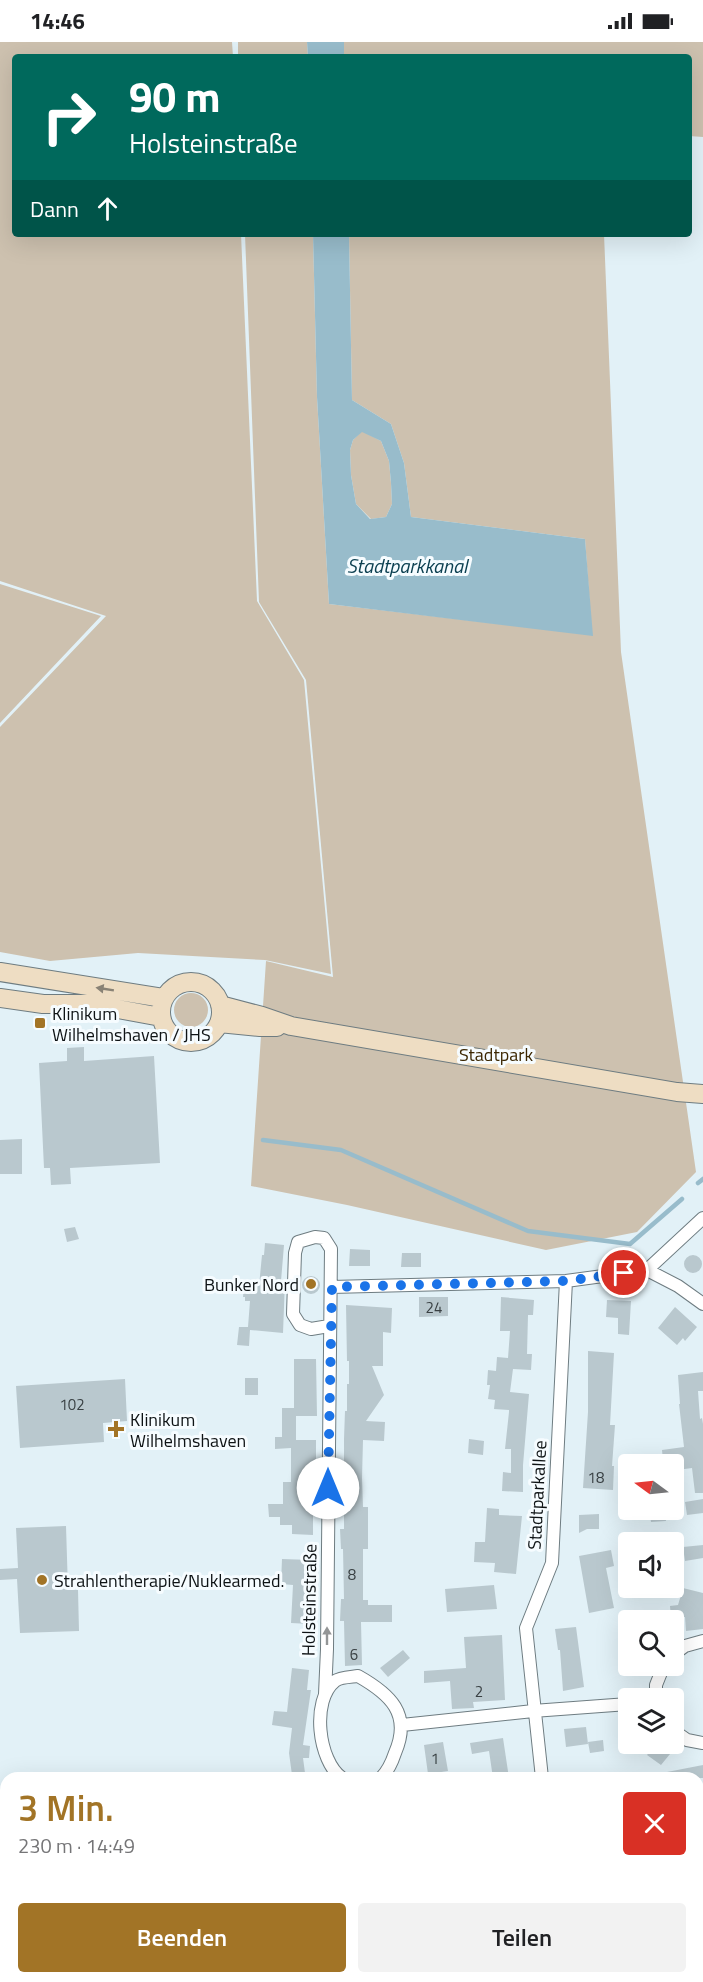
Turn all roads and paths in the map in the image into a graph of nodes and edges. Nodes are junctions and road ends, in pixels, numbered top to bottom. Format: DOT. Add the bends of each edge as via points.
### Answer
graph roads {
  1 [pos="0,972"];
  2 [pos="0,998"];
  3 [pos="163,998"];
  4 [pos="220,1014"];
  5 [pos="160,1017"];
  6 [pos="703,1094"];
  7 [pos="703,1218"];
  8 [pos="647,1270"];
  9 [pos="566,1281"];
  10 [pos="332,1287"];
  11 [pos="703,1304"];
  12 [pos="329,1326"];
  13 [pos="703,1641"];
  14 [pos="684,1647"];
  15 [pos="325,1694"];
  16 [pos="618,1705"];
  17 [pos="533,1710"];
  18 [pos="402,1725"];
  19 [pos="684,1738"];
  20 [pos="703,1743"];
  21 [pos="334,1772"];
  22 [pos="385,1772"];
  23 [pos="541,1772"];
  3 -- 1 [label="main road, one-way"];
  2 -- 5 [label="main road" via="43,1004 91,1004"];
  3 -- 4 [label="main road" via="176,985 194,981 211,989"];
  3 -- 5 [label="main road"];
  4 -- 5 [label="main road" via="207,1037 189,1042 171,1035"];
  4 -- 6 [label="main road" via="260,1027 291,1026"];
  7 -- 8 [label="street"];
  8 -- 9 [label="street"];
  8 -- 11 [label="street"];
  9 -- 10 [label="street"];
  9 -- 17 [label="street, Stadtparkallee" via="552,1563 526,1628"];
  10 -- 12 [label="street, Holsteinstraße"];
  10 -- 12 [label="street, Holsteinstraße" via="331,1249 324,1238 298,1242 292,1314 300,1325 311,1329"];
  15 -- 12 [label="street, Holsteinstraße, one-way"];
  13 -- 14 [label="street"];
  15 -- 18 [label="street" via="336,1680 358,1676 395,1704"];
  15 -- 21 [label="street, Holsteinstraße" via="320,1718 323,1749"];
  16 -- 17 [label="street"];
  17 -- 18 [label="street"];
  17 -- 23 [label="street, Stadtparkallee"];
  18 -- 22 [label="street" via="401,1740"];
  19 -- 20 [label="street"];
}
